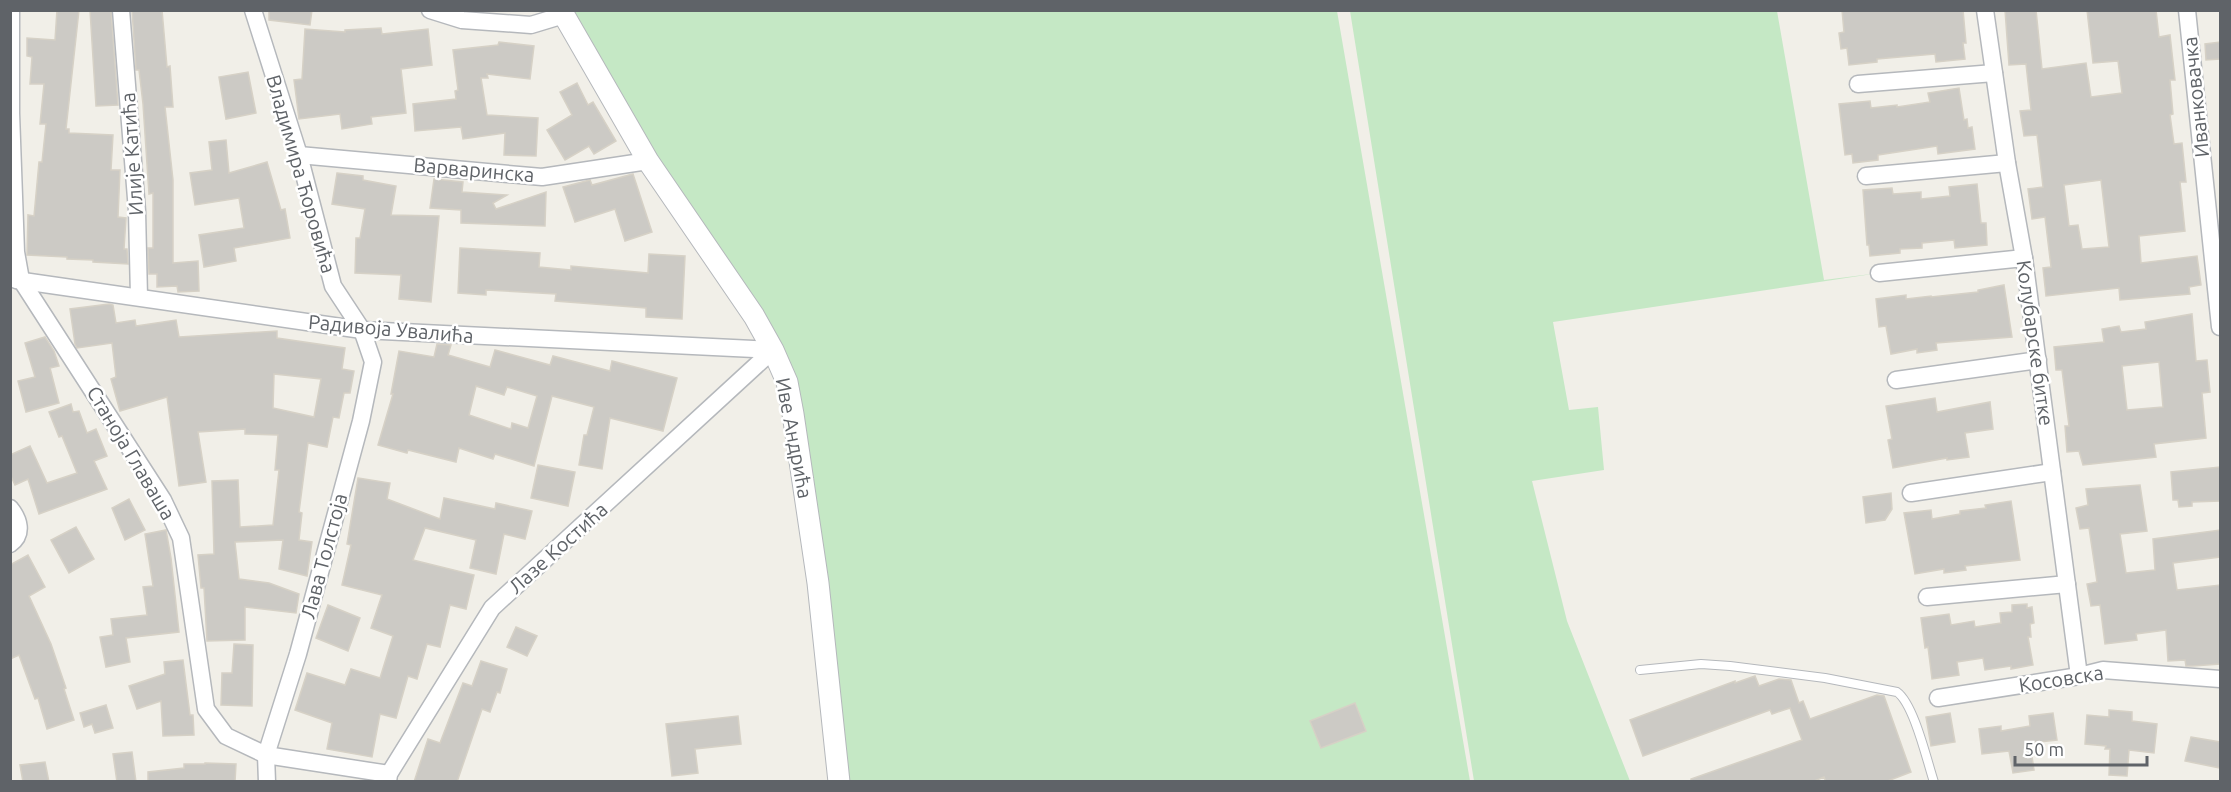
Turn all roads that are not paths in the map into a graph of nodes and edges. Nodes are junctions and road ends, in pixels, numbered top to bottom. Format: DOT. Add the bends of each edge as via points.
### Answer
graph roads {
  1 [pos="11,10"];
  2 [pos="120,10"];
  3 [pos="253,10"];
  4 [pos="430,10"];
  5 [pos="1985,10"];
  6 [pos="2187,10"];
  7 [pos="563,13"];
  8 [pos="1994,73"];
  9 [pos="1858,84"];
  10 [pos="11,113"];
  11 [pos="299,155"];
  12 [pos="648,161"];
  13 [pos="2007,164"];
  14 [pos="1866,176"];
  15 [pos="2024,258"];
  16 [pos="1879,273"];
  17 [pos="16,280"];
  18 [pos="139,297"];
  19 [pos="2220,327"];
  20 [pos="362,330"];
  21 [pos="773,350"];
  22 [pos="2038,360"];
  23 [pos="1896,380"];
  24 [pos="2052,472"];
  25 [pos="1911,493"];
  26 [pos="10,508"];
  27 [pos="10,544"];
  28 [pos="2067,584"];
  29 [pos="1927,597"];
  30 [pos="1640,670"];
  31 [pos="2079,676"];
  32 [pos="2220,679"];
  33 [pos="1938,698"];
  34 [pos="266,755"];
  35 [pos="388,778"];
  36 [pos="267,782"];
  37 [pos="839,782"];
  38 [pos="1934,782"];
  1 -- 10 [label="street, Станоја Главаша"];
  2 -- 18 [label="street, Илије Катића" via="137,211"];
  3 -- 11 [label="street, Владимира Ћоровића"];
  4 -- 7 [label="street" via="462,20 531,26"];
  5 -- 8 [label="street, Колубарске битке"];
  6 -- 19 [label="street, Иванковачка"];
  7 -- 12 [label="street, Иве Андрића"];
  8 -- 9 [label="street"];
  8 -- 13 [label="street, Колубарске битке"];
  10 -- 17 [label="street, Станоја Главаша"];
  11 -- 12 [label="street, Варваринска" via="542,177"];
  11 -- 20 [label="street, Владимира Ћоровића" via="333,286"];
  12 -- 21 [label="street, Иве Андрића"];
  13 -- 14 [label="street"];
  13 -- 15 [label="street, Колубарске битке"];
  15 -- 16 [label="street"];
  15 -- 22 [label="street, Колубарске битке"];
  17 -- 18 [label="street, Радивоја Увалића"];
  17 -- 34 [label="street, Станоја Главаша" via="163,500 181,538 206,709 226,736"];
  18 -- 20 [label="street, Радивоја Увалића"];
  20 -- 21 [label="street, Радивоја Увалића"];
  20 -- 34 [label="street, Лава Толстоја" via="373,362 361,421 298,654"];
  21 -- 35 [label="street, Лазе Костића" via="492,608"];
  21 -- 37 [label="street, Иве Андрића" via="787,382 794,414 818,583"];
  22 -- 23 [label="street"];
  22 -- 24 [label="street, Колубарске битке"];
  24 -- 25 [label="street"];
  24 -- 28 [label="street, Колубарске битке"];
  26 -- 27 [label="street" via="18,517 20,530"];
  28 -- 29 [label="street"];
  28 -- 31 [label="street, Колубарске битке"];
  30 -- 38 [label="lane" via="1701,664 1730,666 1897,692 1911,710"];
  31 -- 32 [label="street, Косовска" via="2103,670"];
  31 -- 33 [label="street, Косовска"];
  34 -- 35 [label="street, Станоја Главаша"];
  34 -- 36 [label="street, Лава Толстоја"];
}
